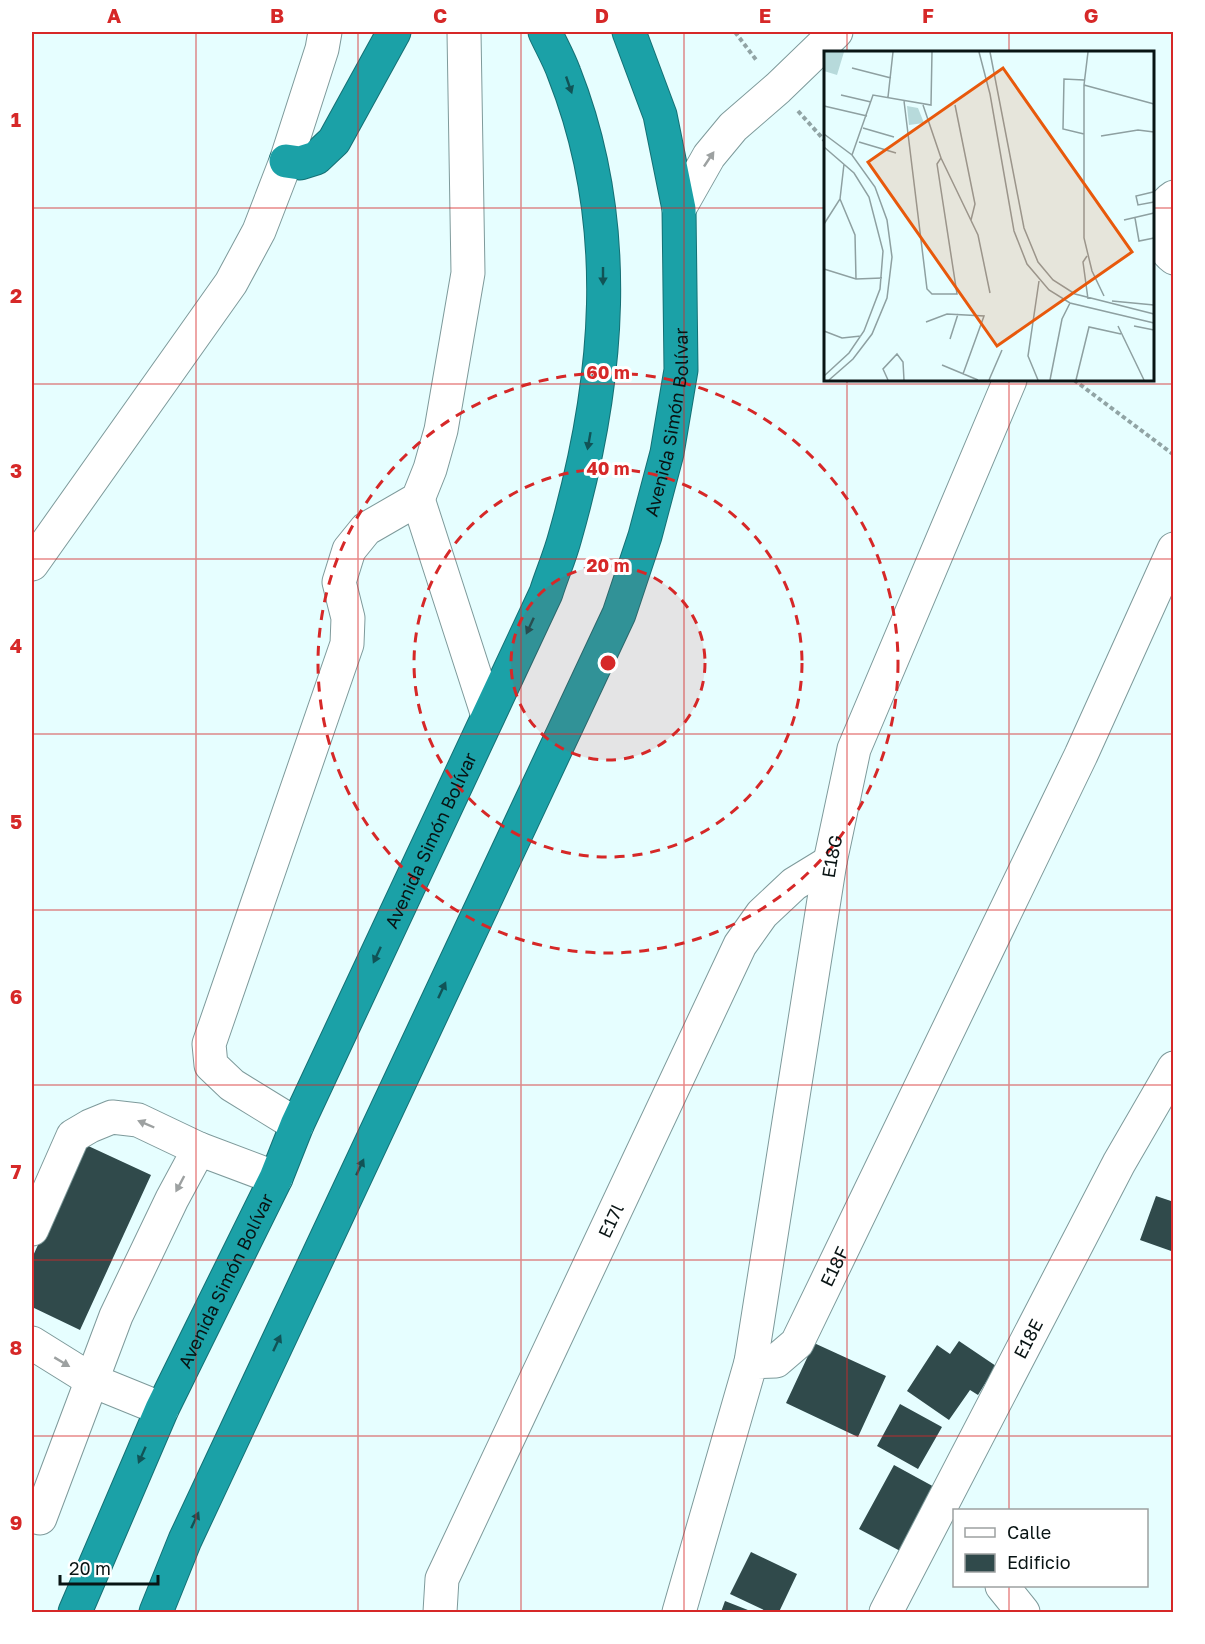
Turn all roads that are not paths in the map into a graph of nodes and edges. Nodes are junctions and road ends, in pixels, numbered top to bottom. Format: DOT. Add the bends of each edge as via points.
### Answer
graph roads {
  1 [pos="325,32"];
  2 [pos="394,32"];
  3 [pos="464,32"];
  4 [pos="545,32"];
  5 [pos="629,32"];
  6 [pos="836,32"];
  7 [pos="285,161"];
  8 [pos="1173,197"];
  9 [pos="679,209"];
  10 [pos="1173,258"];
  11 [pos="1010,381"];
  12 [pos="418,499"];
  13 [pos="1173,549"];
  14 [pos="32,564"];
  15 [pos="488,716"];
  16 [pos="830,862"];
  17 [pos="1173,1068"];
  18 [pos="297,1125"];
  19 [pos="199,1149"];
  20 [pos="276,1178"];
  21 [pos="32,1229"];
  22 [pos="32,1343"];
  23 [pos="751,1362"];
  24 [pos="93,1381"];
  25 [pos="162,1409"];
  26 [pos="40,1518"];
  27 [pos="1003,1587"];
  28 [pos="75,1612"];
  29 [pos="156,1612"];
  30 [pos="440,1612"];
  31 [pos="680,1612"];
  32 [pos="886,1612"];
  33 [pos="1023,1612"];
  1 -- 7 [label="street"];
  2 -- 7 [label="highway" via="334,141 316,158 300,163"];
  3 -- 12 [label="street" via="468,273 441,430"];
  4 -- 15 [label="highway, Avenida Simón Bolívar, one-way" via="564,71 591,159 603,240 604,333 584,467 565,539 546,593"];
  5 -- 9 [label="highway, Avenida Simón Bolívar" via="660,116"];
  9 -- 6 [label="street, one-way" via="710,156 733,128"];
  7 -- 14 [label="street" via="259,231 231,283"];
  8 -- 10 [label="street" via="1159,218 1158,232"];
  29 -- 9 [label="highway, Avenida Simón Bolívar, one-way" via="185,1540 619,614 667,453 681,370"];
  11 -- 16 [label="street, E18G" via="854,749"];
  12 -- 15 [label="street"];
  12 -- 18 [label="street" via="366,529 349,550 339,582 348,618 347,644 209,1044 211,1065 232,1085"];
  13 -- 23 [label="street, E18F" via="1081,755 797,1343 776,1361"];
  15 -- 18 [label="highway, Avenida Simón Bolívar, one-way"];
  16 -- 23 [label="street, E18G"];
  16 -- 30 [label="street, E17l" via="794,884 762,914 740,945 442,1579"];
  17 -- 32 [label="street, E18E" via="1119,1163"];
  18 -- 20 [label="highway, Avenida Simón Bolívar"];
  19 -- 20 [label="street"];
  19 -- 21 [label="street, one-way" via="138,1120 112,1117 90,1126 73,1136"];
  19 -- 24 [label="street, one-way" via="116,1316"];
  20 -- 25 [label="highway, Avenida Simón Bolívar"];
  22 -- 24 [label="street, one-way"];
  23 -- 31 [label="street"];
  24 -- 25 [label="street"];
  24 -- 26 [label="street"];
  25 -- 28 [label="highway, Avenida Simón Bolívar, one-way"];
  27 -- 33 [label="street"];
}
